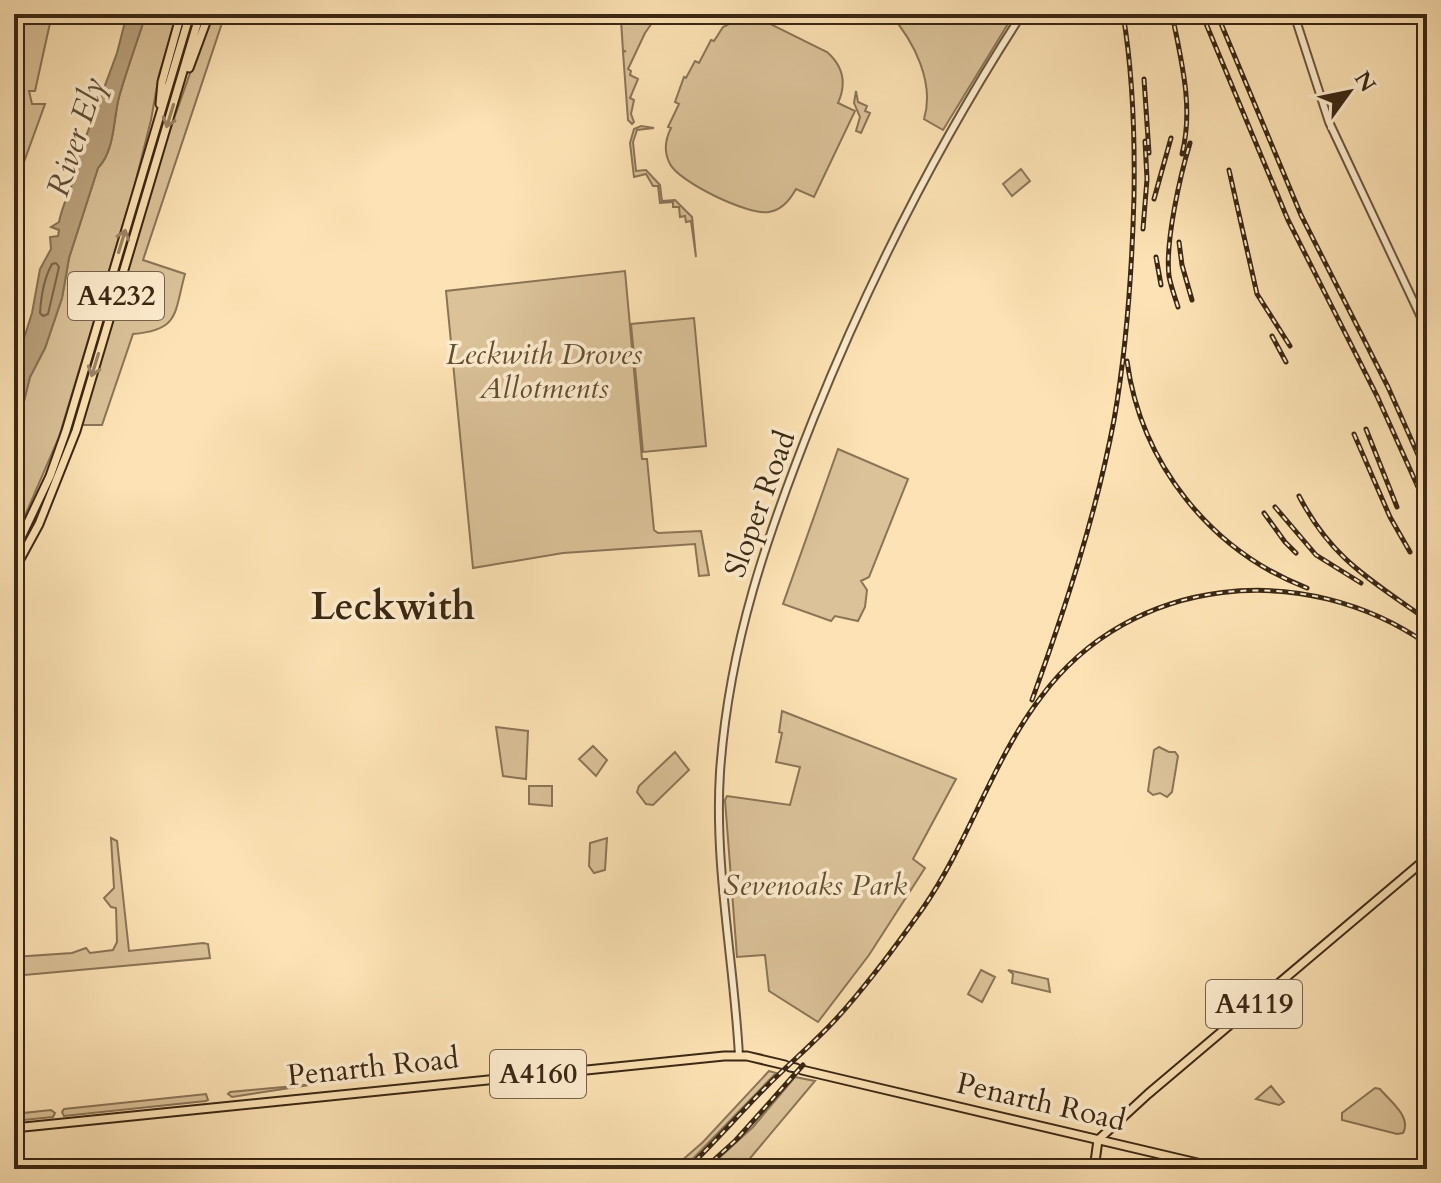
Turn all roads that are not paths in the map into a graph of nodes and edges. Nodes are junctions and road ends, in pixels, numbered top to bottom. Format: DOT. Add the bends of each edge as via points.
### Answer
graph roads {
  1 [pos="181,14"];
  2 [pos="190,14"];
  3 [pos="200,14"];
  4 [pos="209,14"];
  5 [pos="1022,14"];
  6 [pos="1294,14"];
  7 [pos="179,88"];
  8 [pos="158,122"];
  9 [pos="1427,330"];
  10 [pos="14,552"];
  11 [pos="14,570"];
  12 [pos="1427,858"];
  13 [pos="739,1056"];
  14 [pos="14,1128"];
  15 [pos="1098,1140"];
  16 [pos="1094,1169"];
  17 [pos="1223,1169"];
  1 -- 8 [label="main road" via="162,82"];
  2 -- 8 [label="main road, A4232"];
  3 -- 7 [label="main road, A4232"];
  4 -- 7 [label="main road"];
  5 -- 13 [label="street, Sloper Road" via="952,127 861,306 794,468 741,627 729,683 718,801"];
  6 -- 9 [label="street" via="1329,122"];
  7 -- 11 [label="main road, A4232, one-way" via="76,431 39,524"];
  10 -- 8 [label="main road, A4232, one-way" via="66,431"];
  12 -- 15 [label="main road, A4119"];
  13 -- 14 [label="main road, Penarth Road / A4160"];
  13 -- 15 [label="main road, Penarth Road / A4160"];
  15 -- 16 [label="main road"];
  15 -- 17 [label="main road, Penarth Road / A4160"];
}
